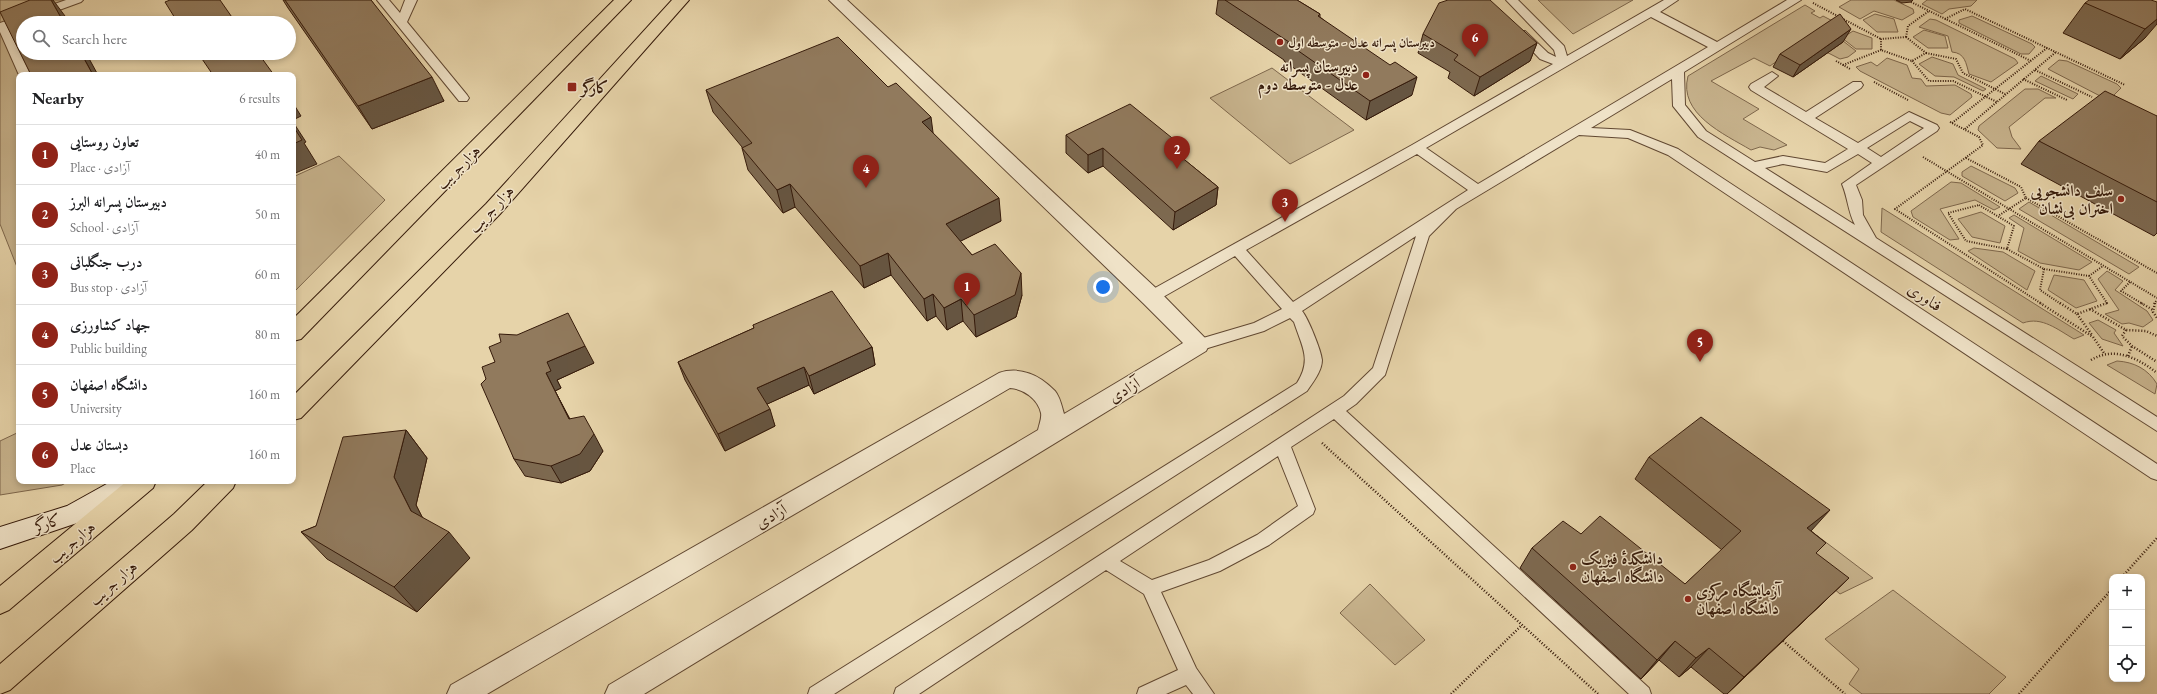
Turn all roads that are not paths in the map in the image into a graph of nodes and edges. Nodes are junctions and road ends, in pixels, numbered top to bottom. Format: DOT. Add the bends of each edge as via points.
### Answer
graph roads {
  1 [pos="77,0"];
  2 [pos="383,0"];
  3 [pos="411,0"];
  4 [pos="623,0"];
  5 [pos="681,0"];
  6 [pos="836,0"];
  7 [pos="1512,0"];
  8 [pos="1672,0"];
  9 [pos="1795,0"];
  10 [pos="1651,12"];
  11 [pos="31,16"];
  12 [pos="16,21"];
  13 [pos="1510,22"];
  14 [pos="402,23"];
  15 [pos="1718,46"];
  16 [pos="16,55"];
  17 [pos="18,60"];
  18 [pos="1563,64"];
  19 [pos="1678,70"];
  20 [pos="24,72"];
  21 [pos="1772,76"];
  22 [pos="1857,85"];
  23 [pos="463,98"];
  24 [pos="1806,118"];
  25 [pos="1576,131"];
  26 [pos="1883,132"];
  27 [pos="1905,146"];
  28 [pos="1417,148"];
  29 [pos="1858,148"];
  30 [pos="1880,162"];
  31 [pos="1754,167"];
  32 [pos="1478,190"];
  33 [pos="1452,206"];
  34 [pos="1871,242"];
  35 [pos="1236,249"];
  36 [pos="1150,297"];
  37 [pos="1292,310"];
  38 [pos="296,330"];
  39 [pos="1198,344"];
  40 [pos="296,408"];
  41 [pos="1335,410"];
  42 [pos="2157,425"];
  43 [pos="1049,435"];
  44 [pos="1282,445"];
  45 [pos="2157,473"];
  46 [pos="129,484"];
  47 [pos="140,484"];
  48 [pos="221,484"];
  49 [pos="0,538"];
  50 [pos="1106,561"];
  51 [pos="1150,588"];
  52 [pos="0,602"];
  53 [pos="1189,674"];
  54 [pos="0,681"];
  55 [pos="461,694"];
  56 [pos="619,694"];
  57 [pos="817,694"];
  58 [pos="904,694"];
  59 [pos="1146,694"];
  60 [pos="1205,694"];
  61 [pos="1642,694"];
  1 -- 11 [label="lane"];
  2 -- 14 [label="lane"];
  3 -- 14 [label="lane"];
  4 -- 38 [label="main road, هزارجریب"];
  5 -- 40 [label="main road, هزار جریب" via="493,208"];
  6 -- 36 [label="street"];
  7 -- 18 [label="lane" via="1560,49"];
  8 -- 10 [label="lane"];
  9 -- 15 [label="lane"];
  10 -- 15 [label="lane"];
  10 -- 18 [label="lane"];
  12 -- 16 [label="lane" via="3,26"];
  13 -- 18 [label="lane" via="1544,56"];
  14 -- 23 [label="lane"];
  15 -- 19 [label="lane"];
  17 -- 20 [label="lane"];
  18 -- 28 [label="lane"];
  19 -- 25 [label="lane"];
  19 -- 31 [label="lane, فناوری" via="1679,106 1702,134"];
  21 -- 24 [label="lane" via="1755,87"];
  22 -- 24 [label="lane"];
  24 -- 29 [label="lane"];
  25 -- 32 [label="lane"];
  25 -- 45 [label="lane, فناوری" via="1630,134 1673,152"];
  26 -- 27 [label="lane"];
  26 -- 27 [label="lane" via="1909,116 1933,128"];
  26 -- 29 [label="lane"];
  27 -- 30 [label="lane"];
  28 -- 32 [label="lane"];
  28 -- 35 [label="lane"];
  29 -- 30 [label="lane"];
  29 -- 31 [label="lane" via="1827,168 1783,160"];
  30 -- 34 [label="lane" via="1849,184 1855,200 1856,215"];
  31 -- 34 [label="lane, فناوری"];
  32 -- 33 [label="lane"];
  33 -- 37 [label="lane"];
  33 -- 41 [label="lane" via="1423,234 1380,371 1350,400"];
  34 -- 42 [label="lane, فناوری"];
  35 -- 36 [label="lane"];
  35 -- 37 [label="lane"];
  36 -- 39 [label="street"];
  37 -- 39 [label="lane" via="1258,327"];
  37 -- 57 [label="lane" via="1301,320 1314,360 1311,373 1302,387"];
  39 -- 43 [label="street, آزادی"];
  41 -- 44 [label="lane"];
  41 -- 61 [label="lane"];
  43 -- 55 [label="street, آزادی" via="1053,415 1047,398 1025,380 1007,379"];
  43 -- 56 [label="street, آزادی"];
  44 -- 50 [label="lane"];
  44 -- 51 [label="lane" via="1307,509 1263,540 1214,566"];
  46 -- 49 [label="street, کارگر" via="74,514"];
  47 -- 52 [label="main road, هزارجریب"];
  48 -- 54 [label="main road, هزار جریب" via="183,522"];
  50 -- 51 [label="lane"];
  50 -- 58 [label="lane"];
  51 -- 53 [label="lane"];
  53 -- 59 [label="lane"];
  53 -- 60 [label="lane"];
}
